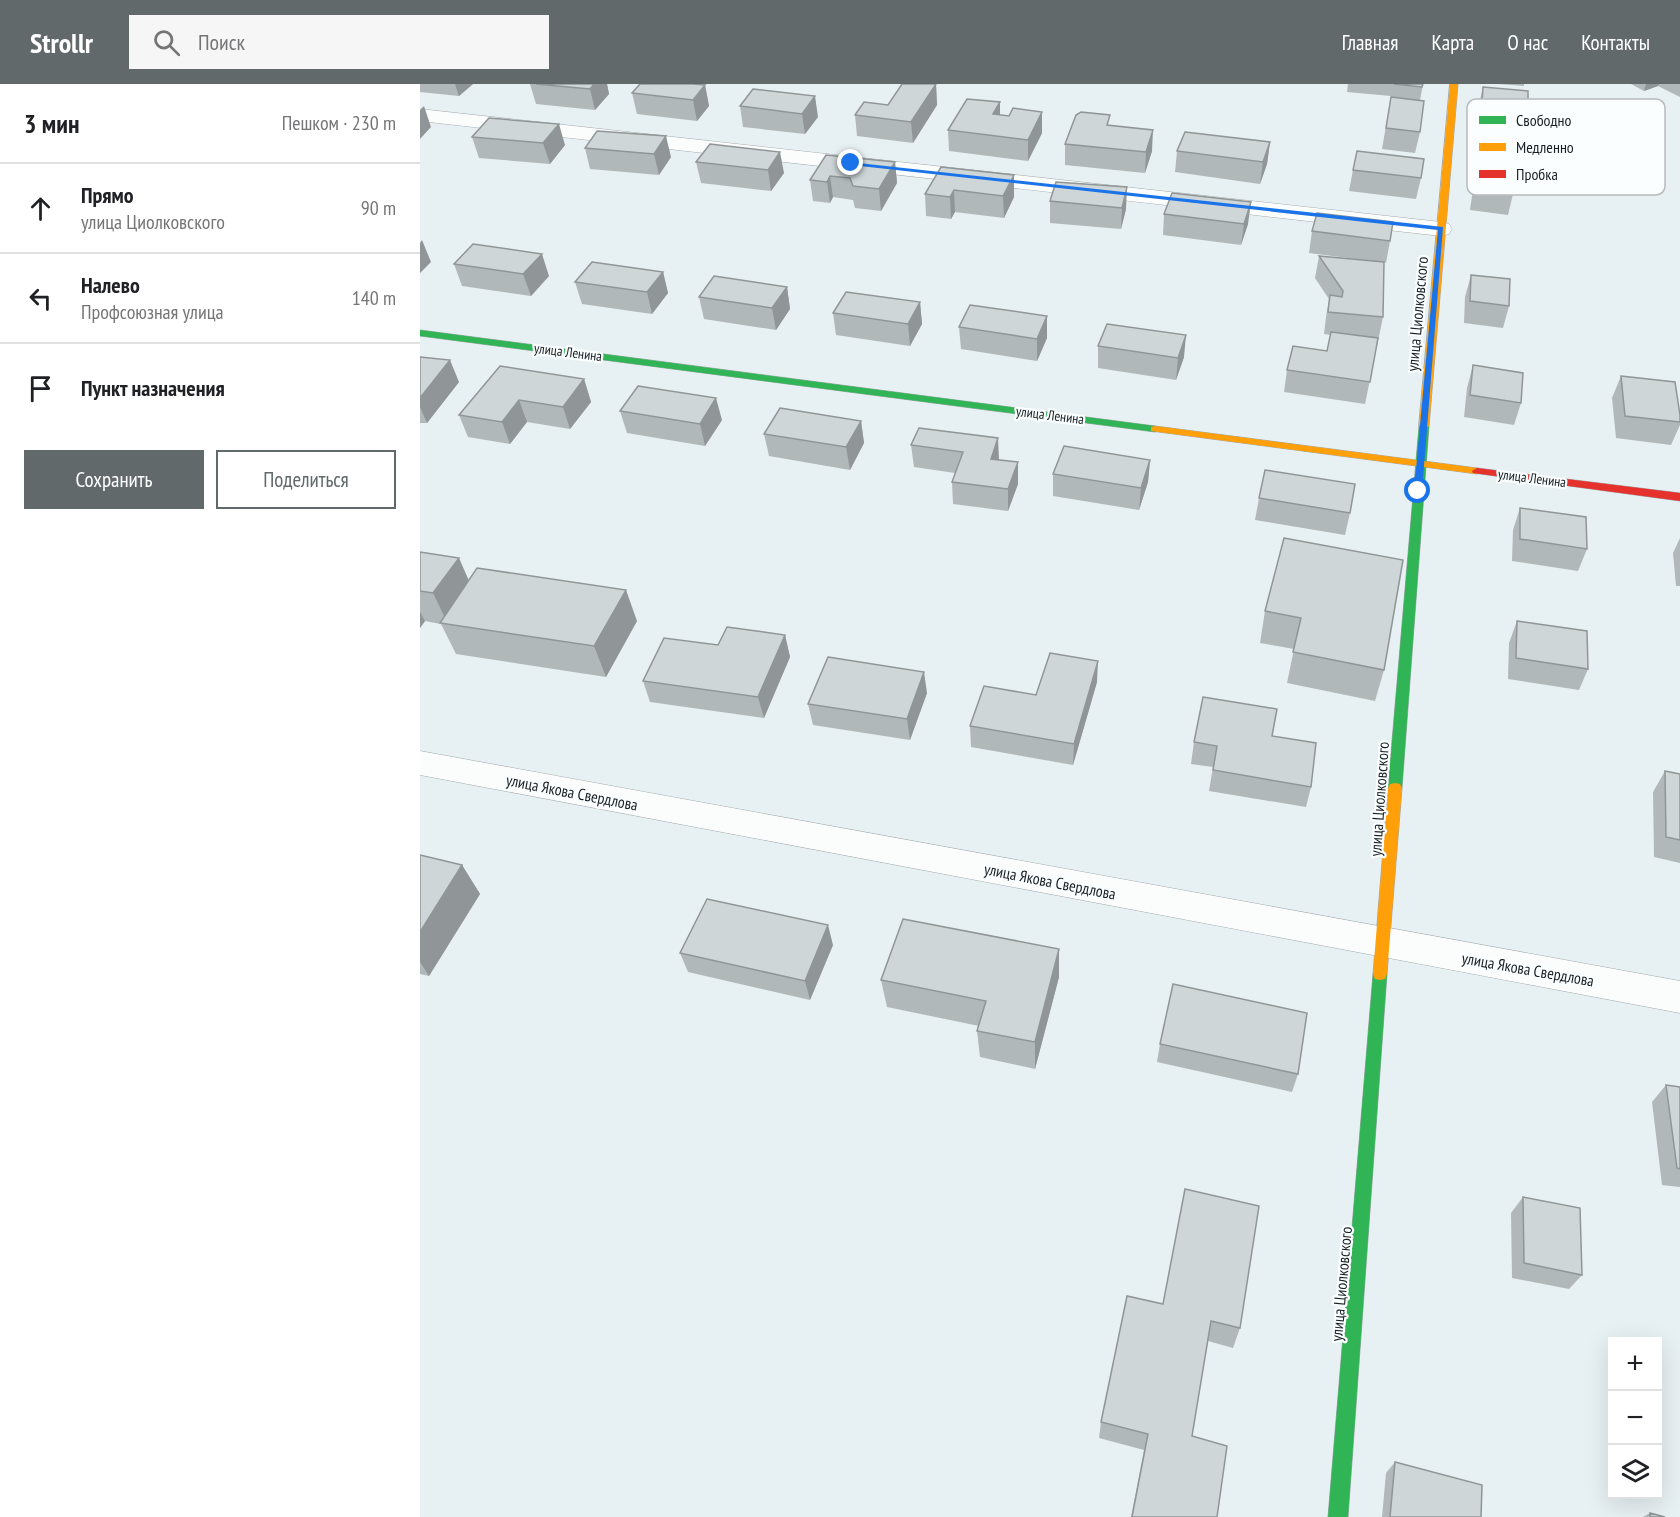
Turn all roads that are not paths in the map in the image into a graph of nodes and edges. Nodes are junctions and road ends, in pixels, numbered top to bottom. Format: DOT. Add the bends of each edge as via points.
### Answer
graph roads {
  1 [pos="1454,84"];
  2 [pos="420,115"];
  3 [pos="1441,229"];
  4 [pos="420,333"];
  5 [pos="1420,464"];
  6 [pos="1680,497"];
  7 [pos="420,763"];
  8 [pos="1385,944"];
  9 [pos="1680,996"];
  10 [pos="1338,1517"];
  1 -- 3 [label="main road, улица Циолковского"];
  2 -- 3 [label="street"];
  3 -- 5 [label="main road, улица Циолковского"];
  4 -- 5 [label="main road, улица Ленина"];
  5 -- 6 [label="main road, улица Ленина"];
  5 -- 8 [label="main road, улица Циолковского"];
  7 -- 8 [label="street, улица Якова Свердлова"];
  8 -- 9 [label="street, улица Якова Свердлова"];
  8 -- 10 [label="main road, улица Циолковского"];
}
